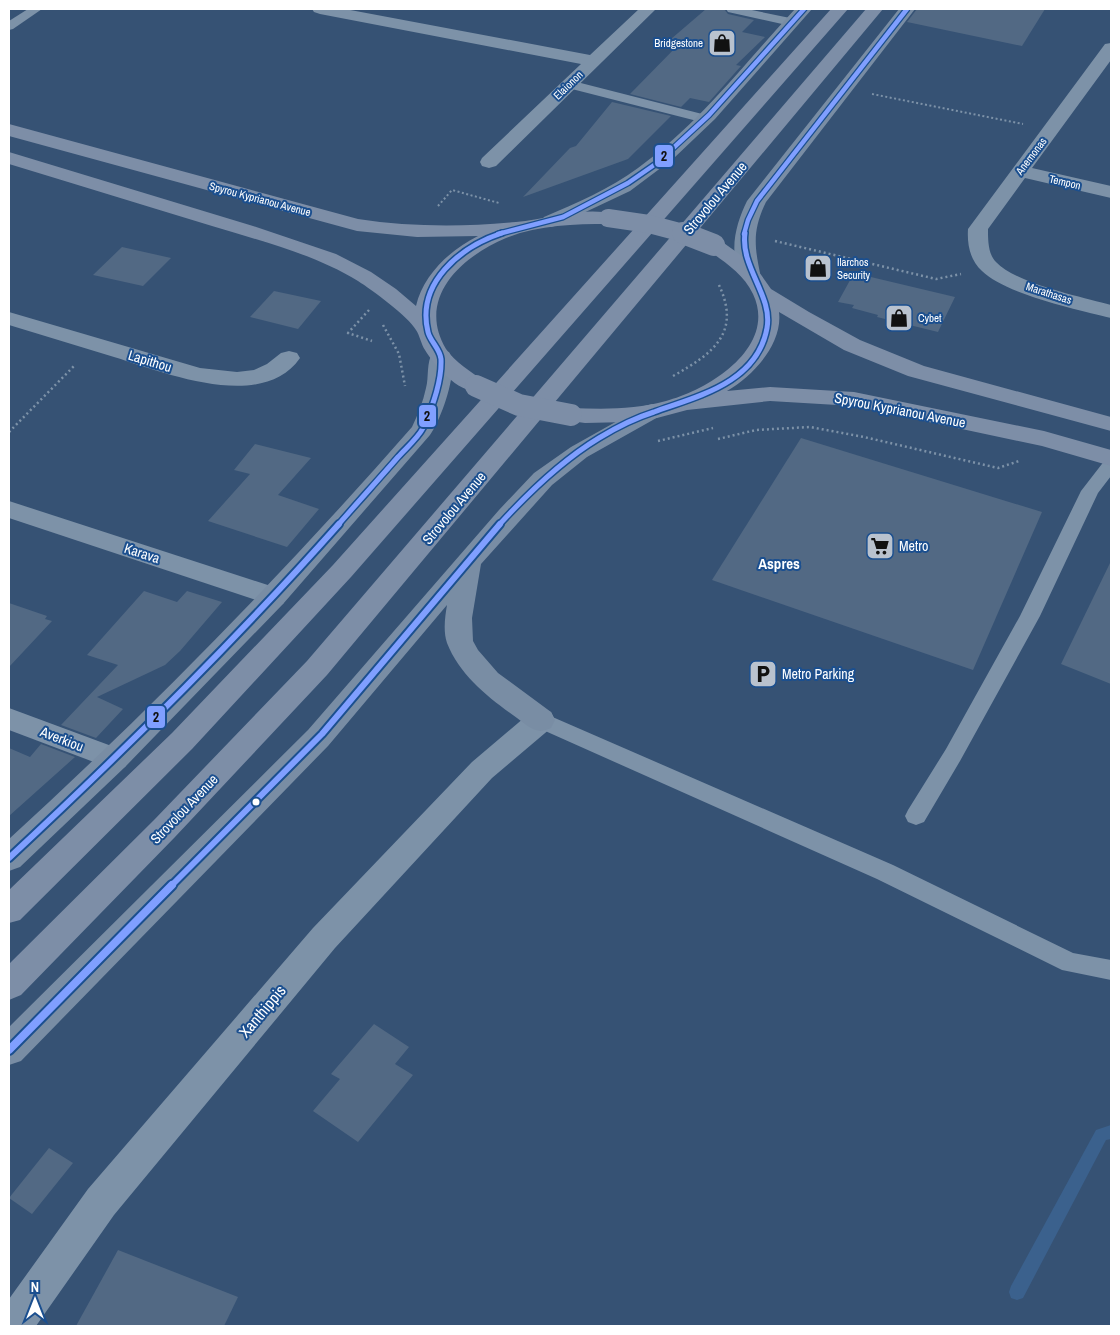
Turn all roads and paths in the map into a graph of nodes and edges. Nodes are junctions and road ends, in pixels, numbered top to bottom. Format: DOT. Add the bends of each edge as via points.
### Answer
graph roads {
  1 [pos="36,9"];
  2 [pos="320,9"];
  3 [pos="648,9"];
  4 [pos="732,9"];
  5 [pos="804,9"];
  6 [pos="840,9"];
  7 [pos="874,9"];
  8 [pos="907,9"];
  9 [pos="791,22"];
  10 [pos="9,26"];
  11 [pos="1111,48"];
  12 [pos="593,61"];
  13 [pos="569,84"];
  14 [pos="845,88"];
  15 [pos="705,119"];
  16 [pos="9,130"];
  17 [pos="1051,130"];
  18 [pos="9,158"];
  19 [pos="489,162"];
  20 [pos="1020,171"];
  21 [pos="1111,192"];
  22 [pos="499,203"];
  23 [pos="434,211"];
  24 [pos="551,221"];
  25 [pos="516,228"];
  26 [pos="769,240"];
  27 [pos="990,268"];
  28 [pos="750,273"];
  29 [pos="714,279"];
  30 [pos="763,293"];
  31 [pos="369,309"];
  32 [pos="1111,312"];
  33 [pos="9,318"];
  34 [pos="426,327"];
  35 [pos="372,341"];
  36 [pos="96,345"];
  37 [pos="441,357"];
  38 [pos="290,358"];
  39 [pos="673,376"];
  40 [pos="685,403"];
  41 [pos="652,412"];
  42 [pos="1111,424"];
  43 [pos="715,428"];
  44 [pos="9,432"];
  45 [pos="718,439"];
  46 [pos="651,443"];
  47 [pos="1013,458"];
  48 [pos="1111,458"];
  49 [pos="1111,464"];
  50 [pos="9,509"];
  51 [pos="469,561"];
  52 [pos="274,597"];
  53 [pos="9,719"];
  54 [pos="541,720"];
  55 [pos="115,759"];
  56 [pos="916,816"];
  57 [pos="9,858"];
  58 [pos="9,910"];
  59 [pos="1111,970"];
  60 [pos="9,985"];
  61 [pos="9,1050"];
  62 [pos="13,1326"];
  1 -- 10 [label="lane"];
  2 -- 12 [label="street"];
  3 -- 12 [label="street, Elaionon"];
  4 -- 9 [label="lane"];
  5 -- 9 [label="main road"];
  6 -- 58 [label="main road" via="342,571 182,741"];
  7 -- 60 [label="main road, Strovolou Avenue" via="317,668 122,874"];
  8 -- 14 [label="main road"];
  9 -- 15 [label="main road"];
  11 -- 17 [label="street, Anemonas"];
  12 -- 13 [label="street, Elaionon"];
  13 -- 15 [label="lane"];
  13 -- 19 [label="street, Elaionon"];
  14 -- 17 [label="path"];
  14 -- 28 [label="main road" via="757,201 744,231 743,244"];
  15 -- 24 [label="main road" via="644,173 597,202"];
  16 -- 25 [label="main road, Spyrou Kyprianou Avenue" via="366,227 414,232"];
  17 -- 20 [label="street, Anemonas"];
  18 -- 34 [label="main road" via="330,258 389,293"];
  20 -- 21 [label="street, Tempon"];
  20 -- 27 [label="street, Anemonas" via="978,229 977,246"];
  22 -- 23 [label="path" via="452,190"];
  24 -- 25 [label="main road"];
  24 -- 28 [label="main road, bridge" via="608,218 664,226 714,245"];
  25 -- 34 [label="main road" via="468,250 441,273 427,301"];
  26 -- 27 [label="path" via="936,279"];
  27 -- 32 [label="street, Marathasas" via="1029,287"];
  28 -- 30 [label="main road"];
  29 -- 39 [label="path" via="727,302 725,333 710,353"];
  30 -- 40 [label="main road" via="768,317 767,332 753,359 725,384"];
  30 -- 42 [label="main road" via="852,345 916,371"];
  31 -- 35 [label="path" via="348,333"];
  33 -- 36 [label="street, Lapithou"];
  34 -- 37 [label="main road"];
  36 -- 38 [label="street, Lapithou" via="198,375 225,378 272,372"];
  36 -- 44 [label="path"];
  37 -- 41 [label="main road, bridge" via="476,386 519,405 571,415"];
  37 -- 52 [label="main road" via="438,387 422,430"];
  40 -- 41 [label="main road"];
  40 -- 48 [label="main road, Spyrou Kyprianou Avenue" via="770,394 854,399 1044,439"];
  41 -- 51 [label="main road" via="579,452 543,479"];
  43 -- 46 [label="path"];
  45 -- 47 [label="path" via="756,430 810,427 998,468 1022,460"];
  49 -- 56 [label="lane" via="1090,491 1030,616"];
  50 -- 52 [label="street, Karava"];
  51 -- 54 [label="main road" via="457,628 465,654 484,677"];
  51 -- 61 [label="main road" via="318,738"];
  52 -- 55 [label="main road"];
  53 -- 55 [label="street, Averkiou"];
  54 -- 59 [label="lane" via="886,872 1070,963"];
  54 -- 62 [label="street, Xanthippis" via="482,770 324,938 101,1202"];
  55 -- 57 [label="main road"];
}
